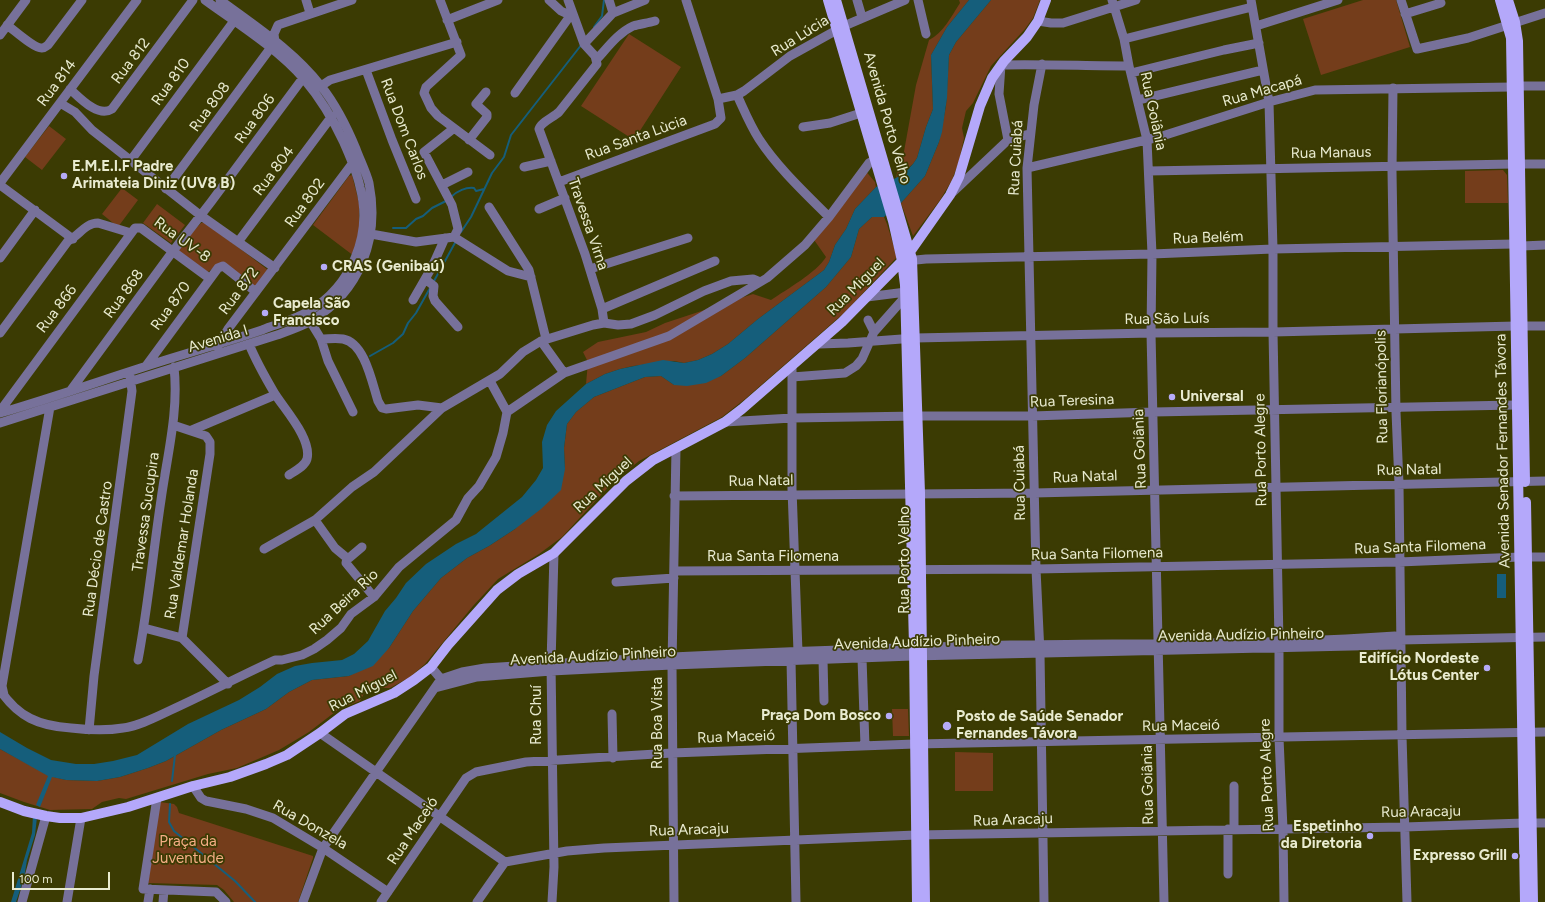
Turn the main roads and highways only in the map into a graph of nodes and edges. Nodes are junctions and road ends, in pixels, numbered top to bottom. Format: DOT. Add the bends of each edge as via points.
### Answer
graph roads {
  1 [pos="828,0"];
  2 [pos="836,0"];
  3 [pos="1046,0"];
  4 [pos="1500,0"];
  5 [pos="1508,0"];
  6 [pos="1512,23"];
  7 [pos="840,28"];
  8 [pos="885,181"];
  9 [pos="897,220"];
  10 [pos="908,257"];
  11 [pos="1520,326"];
  12 [pos="911,339"];
  13 [pos="1522,481"];
  14 [pos="0,802"];
  15 [pos="1528,823"];
  16 [pos="921,885"];
  17 [pos="917,902"];
  18 [pos="925,902"];
  19 [pos="1525,902"];
  20 [pos="1533,902"];
  1 -- 7 [label="main road"];
  2 -- 7 [label="main road"];
  3 -- 10 [label="main road, Rua Miguel" via="1038,21 1027,37 992,78 982,100 959,177 950,195"];
  4 -- 6 [label="main road, Avenida Senador Fernandes Távora"];
  5 -- 6 [label="main road, Avenida Senador Fernandes Távora"];
  6 -- 11 [label="main road, Avenida Senador Fernandes Távora" via="1518,41 1516,86"];
  7 -- 8 [label="main road, Avenida Porto Velho"];
  7 -- 8 [label="main road, Avenida Porto Velho" via="861,113"];
  8 -- 9 [label="main road, Avenida Porto Velho"];
  9 -- 10 [label="main road, Rua Porto Velho"];
  10 -- 12 [label="main road, Rua Porto Velho"];
  10 -- 12 [label="main road, Rua Porto Velho" via="906,295"];
  10 -- 14 [label="main road, Rua Miguel" via="819,344 742,409 725,422 653,460 626,481 554,553 497,590 431,667 394,693 345,714 286,755 266,764 128,807 81,818 60,818 24,811"];
  11 -- 13 [label="main road, Avenida Senador Fernandes Távora"];
  11 -- 13 [label="main road, Avenida Senador Fernandes Távora" via="1516,404"];
  12 -- 16 [label="main road, Rua Porto Velho"];
  13 -- 15 [label="main road, Avenida Senador Fernandes Távora"];
  15 -- 19 [label="main road, Avenida Senador Fernandes Távora"];
  15 -- 20 [label="main road, Avenida Senador Fernandes Távora"];
  16 -- 17 [label="main road, Rua Porto Velho"];
  16 -- 18 [label="main road, Rua Porto Velho"];
}
